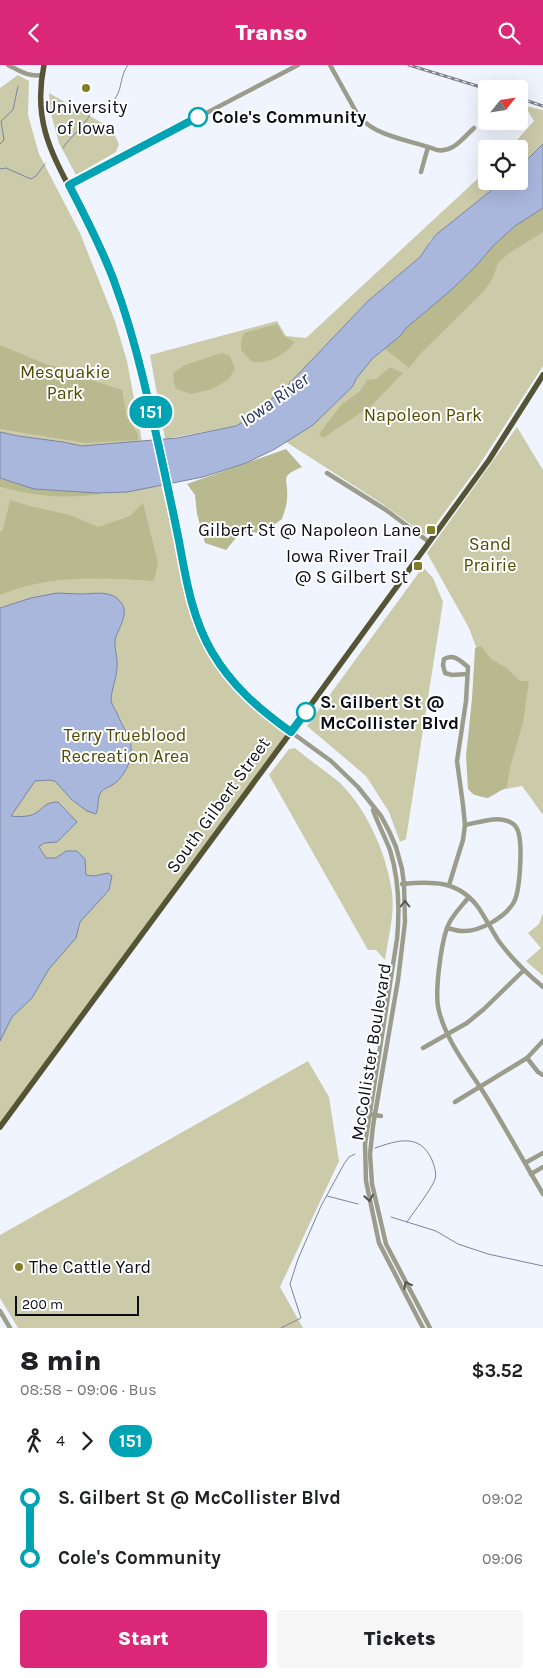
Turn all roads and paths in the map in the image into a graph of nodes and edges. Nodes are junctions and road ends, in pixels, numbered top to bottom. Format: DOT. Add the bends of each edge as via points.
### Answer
graph roads {
  1 [pos="8,65"];
  2 [pos="44,65"];
  3 [pos="298,65"];
  4 [pos="330,65"];
  5 [pos="42,75"];
  6 [pos="474,128"];
  7 [pos="428,147"];
  8 [pos="421,172"];
  9 [pos="69,185"];
  10 [pos="543,375"];
  11 [pos="327,473"];
  12 [pos="429,542"];
  13 [pos="467,674"];
  14 [pos="291,732"];
  15 [pos="372,807"];
  16 [pos="465,825"];
  17 [pos="398,884"];
  18 [pos="404,884"];
  19 [pos="448,885"];
  20 [pos="469,897"];
  21 [pos="488,924"];
  22 [pos="447,928"];
  23 [pos="523,971"];
  24 [pos="543,987"];
  25 [pos="448,1034"];
  26 [pos="543,1041"];
  27 [pos="423,1047"];
  28 [pos="527,1058"];
  29 [pos="543,1075"];
  30 [pos="480,1088"];
  31 [pos="455,1102"];
  32 [pos="361,1113"];
  33 [pos="372,1115"];
  34 [pos="380,1116"];
  35 [pos="0,1127"];
  36 [pos="543,1153"];
  37 [pos="525,1163"];
  38 [pos="543,1167"];
  39 [pos="531,1173"];
  40 [pos="543,1194"];
  41 [pos="0,1311"];
  42 [pos="10,1328"];
  43 [pos="423,1328"];
  44 [pos="430,1328"];
  1 -- 5 [label="street" via="21,73"];
  2 -- 5 [label="main road, McCollister Boulevard"];
  3 -- 9 [label="street"];
  4 -- 7 [label="street" via="365,124"];
  5 -- 9 [label="main road, McCollister Boulevard" via="40,103 44,131"];
  6 -- 7 [label="street" via="449,150"];
  7 -- 8 [label="street"];
  9 -- 14 [label="main road, McCollister Boulevard" via="113,279 134,344 194,609 211,651 246,696"];
  10 -- 12 [label="main road, South Gilbert Street" via="498,447"];
  11 -- 12 [label="street"];
  12 -- 14 [label="main road, South Gilbert Street"];
  13 -- 13 [label="street" via="468,667 461,662 448,656 444,659 445,673"];
  13 -- 16 [label="street" via="458,761"];
  14 -- 15 [label="street, McCollister Boulevard" via="346,773"];
  14 -- 35 [label="main road, South Gilbert Street"];
  15 -- 17 [label="street, McCollister Boulevard" via="389,849"];
  15 -- 18 [label="street, McCollister Boulevard" via="381,816 396,847"];
  16 -- 19 [label="street"];
  16 -- 21 [label="street" via="500,819 516,827 518,832 517,895 509,909"];
  17 -- 18 [label="street"];
  17 -- 33 [label="street, McCollister Boulevard" via="397,939"];
  18 -- 19 [label="street" via="429,881"];
  33 -- 18 [label="street, McCollister Boulevard, one-way" via="399,970 405,922"];
  19 -- 20 [label="street"];
  20 -- 21 [label="street"];
  20 -- 22 [label="street"];
  21 -- 22 [label="street" via="468,931"];
  21 -- 23 [label="street"];
  22 -- 25 [label="street" via="437,992 438,1009"];
  23 -- 24 [label="street"];
  23 -- 25 [label="street" via="484,1009"];
  25 -- 27 [label="street"];
  25 -- 30 [label="street"];
  26 -- 28 [label="street"];
  28 -- 29 [label="street"];
  28 -- 30 [label="street"];
  30 -- 31 [label="street"];
  30 -- 37 [label="street"];
  32 -- 33 [label="street"];
  33 -- 34 [label="street"];
  33 -- 43 [label="street, McCollister Boulevard, one-way" via="365,1144 366,1181 378,1243"];
  44 -- 33 [label="street, McCollister Boulevard, one-way" via="386,1244 372,1183"];
  36 -- 37 [label="street"];
  37 -- 39 [label="street"];
  38 -- 39 [label="street"];
  39 -- 40 [label="street"];
  41 -- 42 [label="street"];
}
